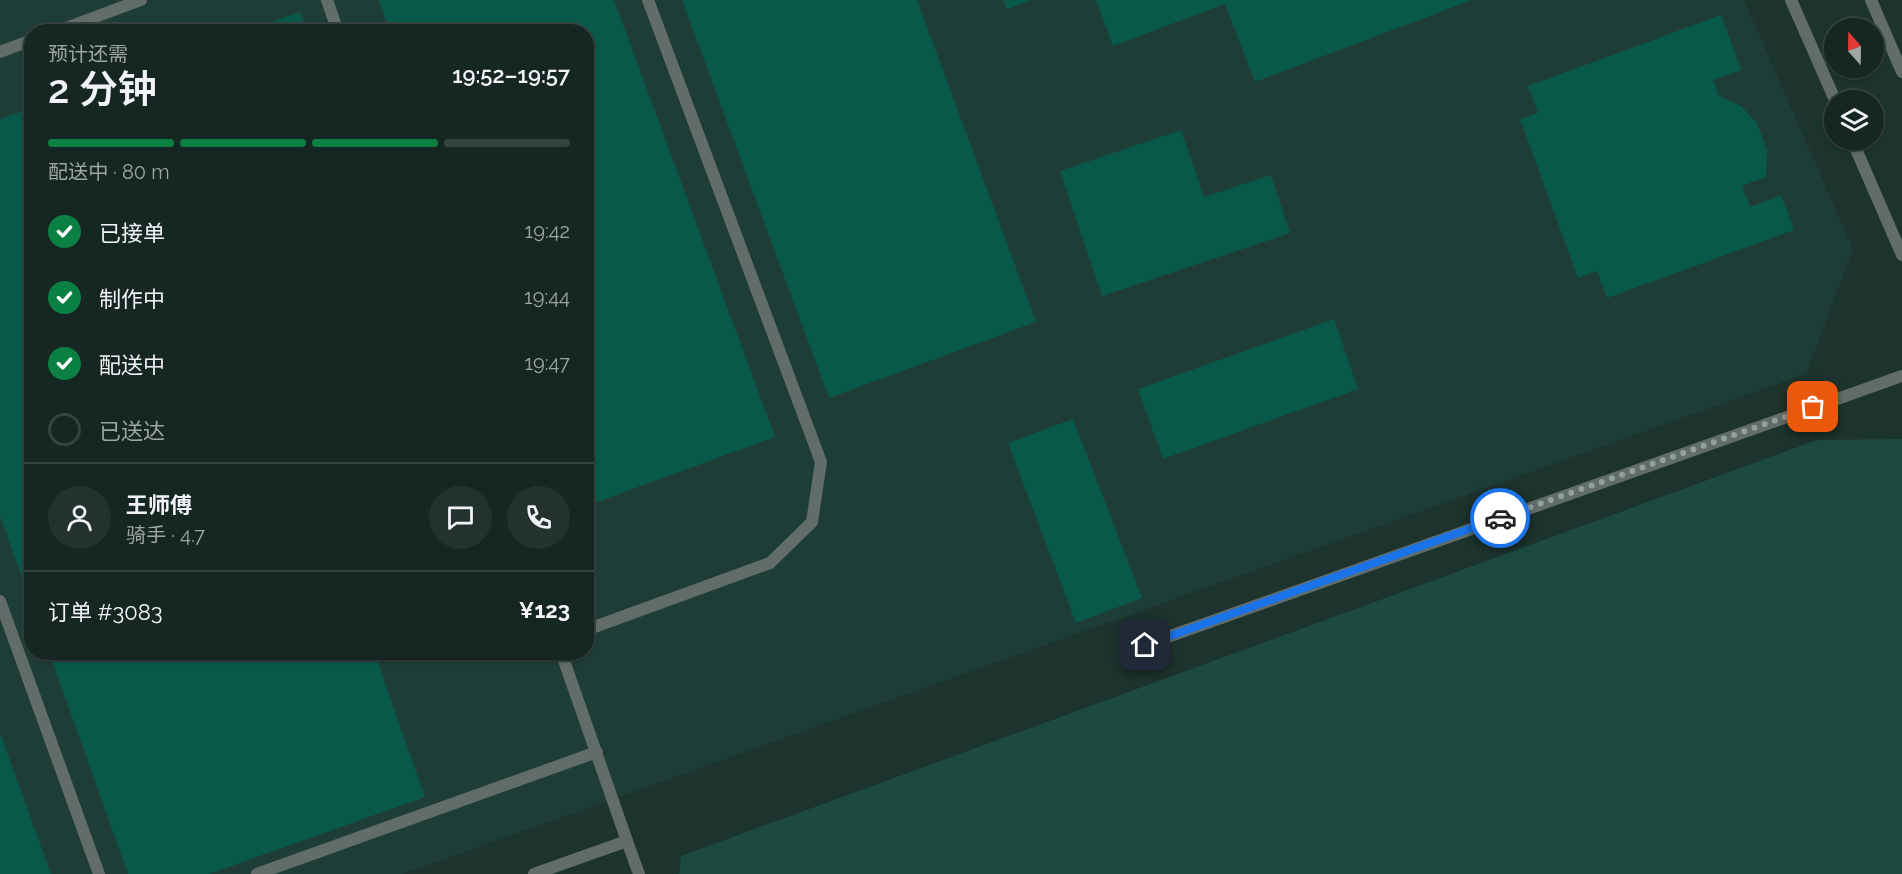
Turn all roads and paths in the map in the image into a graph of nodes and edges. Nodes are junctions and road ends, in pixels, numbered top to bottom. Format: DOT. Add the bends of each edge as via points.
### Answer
graph roads {
  1 [pos="141,0"];
  2 [pos="327,0"];
  3 [pos="648,0"];
  4 [pos="1791,0"];
  5 [pos="1871,0"];
  6 [pos="76,24"];
  7 [pos="335,24"];
  8 [pos="24,43"];
  9 [pos="0,52"];
  10 [pos="1902,72"];
  11 [pos="1831,90"];
  12 [pos="1856,150"];
  13 [pos="1902,255"];
  14 [pos="1902,376"];
  15 [pos="0,601"];
  16 [pos="594,627"];
  17 [pos="1145,645"];
  18 [pos="564,660"];
  19 [pos="597,752"];
  20 [pos="627,841"];
  21 [pos="99,874"];
  22 [pos="257,874"];
  23 [pos="534,874"];
  24 [pos="639,874"];
  1 -- 6 [label="street"];
  2 -- 7 [label="street"];
  3 -- 16 [label="street" via="821,462 812,522 770,563"];
  4 -- 11 [label="street"];
  5 -- 10 [label="street"];
  8 -- 9 [label="street"];
  12 -- 13 [label="street"];
  14 -- 17 [label="street"];
  15 -- 21 [label="street"];
  18 -- 19 [label="street"];
  19 -- 20 [label="street"];
  19 -- 22 [label="street"];
  20 -- 23 [label="street"];
  20 -- 24 [label="street"];
}
